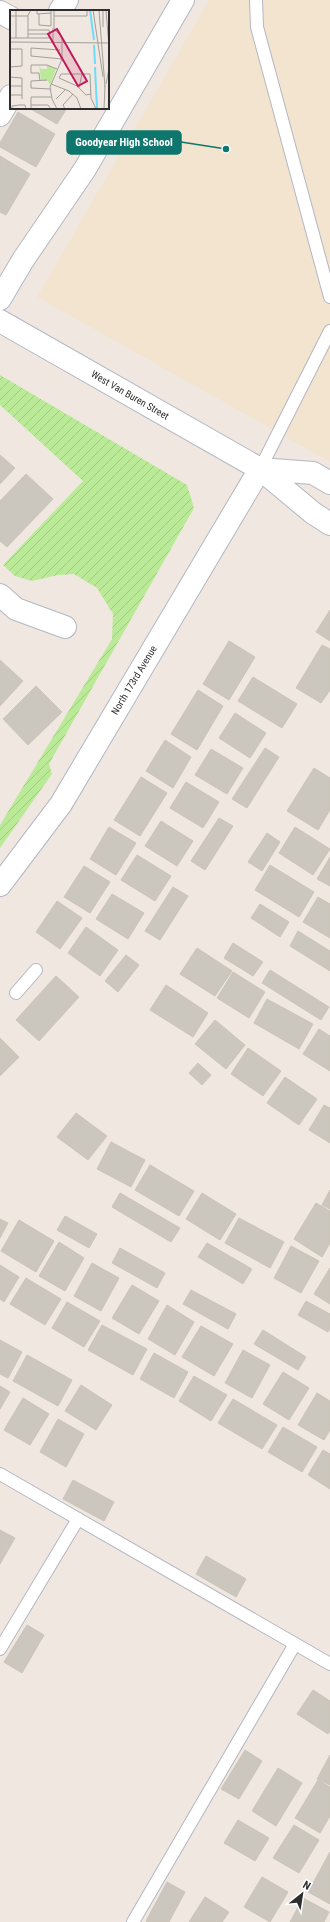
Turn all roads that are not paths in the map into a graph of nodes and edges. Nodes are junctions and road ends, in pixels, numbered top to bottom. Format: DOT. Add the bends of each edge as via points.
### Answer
graph roads {
  1 [pos="67,0"];
  2 [pos="183,0"];
  3 [pos="256,0"];
  4 [pos="61,10"];
  5 [pos="0,12"];
  6 [pos="10,17"];
  7 [pos="10,98"];
  8 [pos="0,115"];
  9 [pos="330,296"];
  10 [pos="0,299"];
  11 [pos="0,321"];
  12 [pos="330,331"];
  13 [pos="260,469"];
  14 [pos="330,483"];
  15 [pos="330,524"];
  16 [pos="0,594"];
  17 [pos="65,627"];
  18 [pos="0,885"];
  19 [pos="36,970"];
  20 [pos="16,993"];
  21 [pos="0,1474"];
  22 [pos="78,1519"];
  23 [pos="295,1644"];
  24 [pos="0,1649"];
  25 [pos="330,1664"];
  26 [pos="133,1922"];
  1 -- 4 [label="street"];
  2 -- 10 [label="street" via="85,169 23,260"];
  3 -- 9 [label="lane" via="257,27"];
  5 -- 6 [label="street"];
  7 -- 8 [label="street"];
  11 -- 13 [label="street, West Van Buren Street"];
  12 -- 13 [label="lane"];
  13 -- 14 [label="street, West Van Buren Street" via="313,473"];
  13 -- 15 [label="street, West Van Buren Street" via="312,513"];
  13 -- 18 [label="street, North 173rd Avenue" via="61,804"];
  16 -- 17 [label="street" via="16,609"];
  19 -- 20 [label="lane"];
  21 -- 22 [label="lane"];
  22 -- 23 [label="lane"];
  22 -- 24 [label="lane"];
  23 -- 25 [label="lane"];
  23 -- 26 [label="lane"];
}
